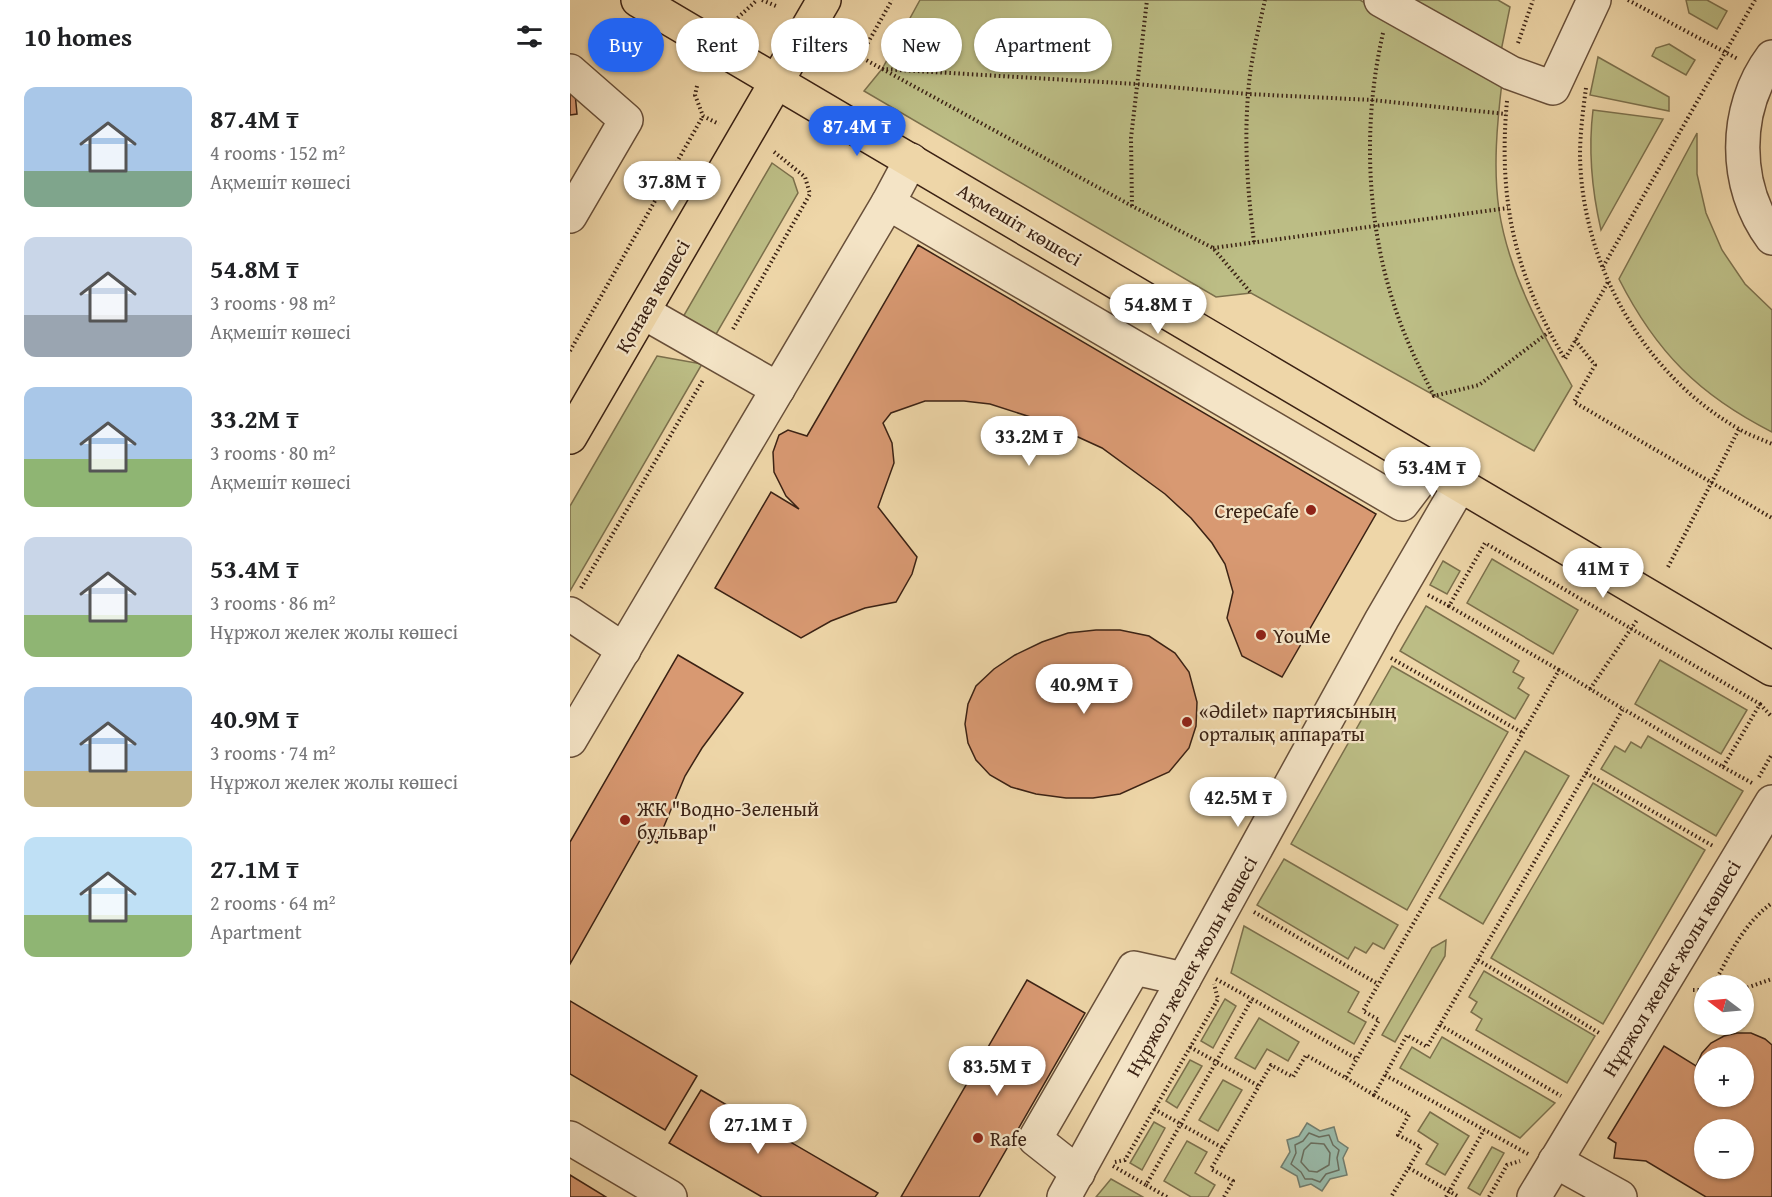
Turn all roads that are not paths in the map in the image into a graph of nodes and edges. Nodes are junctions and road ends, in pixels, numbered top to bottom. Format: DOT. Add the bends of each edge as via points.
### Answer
graph roads {
  1 [pos="638,0"];
  2 [pos="824,0"];
  3 [pos="1594,0"];
  4 [pos="1386,3"];
  5 [pos="1767,64"];
  6 [pos="570,71"];
  7 [pos="777,81"];
  8 [pos="911,160"];
  9 [pos="888,203"];
  10 [pos="570,216"];
  11 [pos="1772,238"];
  12 [pos="643,312"];
  13 [pos="778,389"];
  14 [pos="570,437"];
  15 [pos="1430,467"];
  16 [pos="1460,484"];
  17 [pos="570,614"];
  18 [pos="624,650"];
  19 [pos="1772,669"];
  20 [pos="570,740"];
  21 [pos="1759,793"];
  22 [pos="1184,979"];
  23 [pos="570,1138"];
  24 [pos="1555,1161"];
  25 [pos="1071,1185"];
  26 [pos="670,1197"];
  27 [pos="1534,1197"];
  28 [pos="1620,1197"];
  1 -- 7 [label="main road, Ақмешіт көшесі"];
  2 -- 7 [label="main road, Қонаев көшесі"];
  3 -- 4 [label="street" via="1553,88 1511,73"];
  5 -- 11 [label="street" via="1748,102 1742,144 1747,186 1762,225"];
  6 -- 10 [label="street" via="626,120"];
  7 -- 8 [label="main road, Ақмешіт көшесі"];
  7 -- 12 [label="main road, Қонаев көшесі"];
  8 -- 9 [label="street"];
  8 -- 15 [label="main road, Ақмешіт көшесі"];
  9 -- 13 [label="street"];
  9 -- 15 [label="street" via="1402,504"];
  12 -- 13 [label="street"];
  12 -- 14 [label="main road, Қонаев көшесі"];
  13 -- 18 [label="street"];
  15 -- 16 [label="main road, Ақмешіт көшесі"];
  16 -- 19 [label="main road, Ақмешіт көшесі"];
  16 -- 22 [label="street, Нұржол желек жолы көшесі"];
  17 -- 18 [label="street"];
  18 -- 20 [label="street"];
  21 -- 24 [label="street, Нұржол желек жолы көшесі"];
  22 -- 25 [label="street, Нұржол желек жолы көшесі"];
  22 -- 25 [label="street" via="1134,968 1035,1139"];
  23 -- 26 [label="street"];
  24 -- 27 [label="street, Нұржол желек жолы көшесі"];
  24 -- 28 [label="street"];
}
